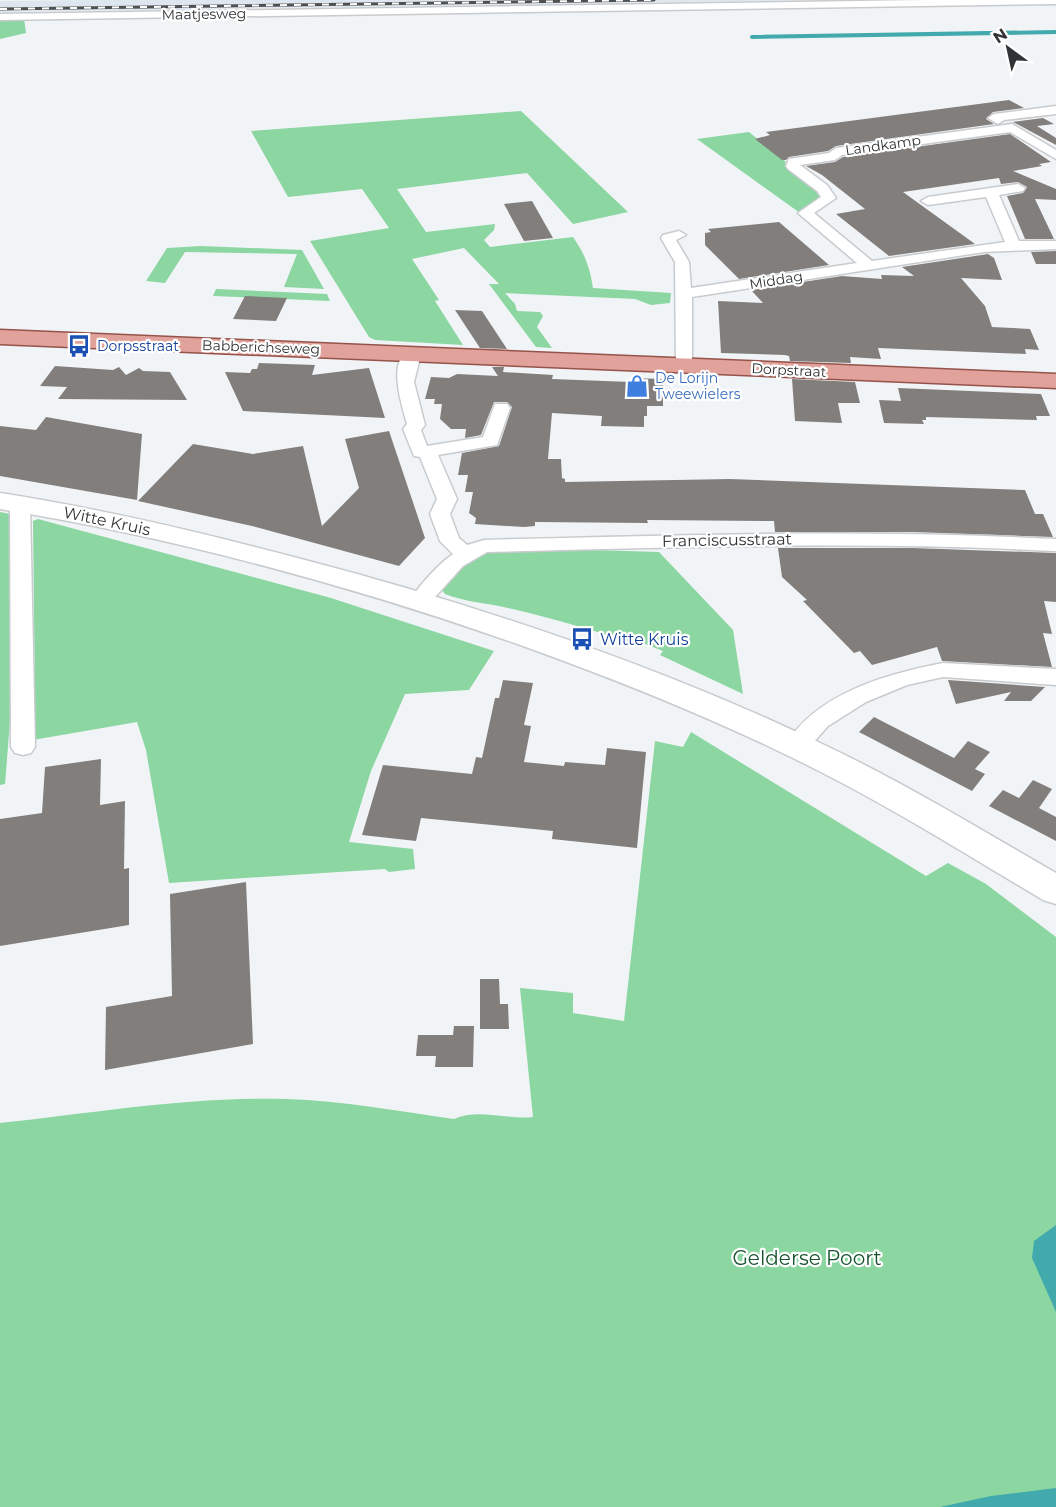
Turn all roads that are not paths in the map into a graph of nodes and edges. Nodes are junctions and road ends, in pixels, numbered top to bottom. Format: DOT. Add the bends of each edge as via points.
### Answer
graph roads {
  1 [pos="1056,1"];
  2 [pos="0,17"];
  3 [pos="1056,110"];
  4 [pos="1012,129"];
  5 [pos="1056,155"];
  6 [pos="1018,188"];
  7 [pos="991,192"];
  8 [pos="928,201"];
  9 [pos="679,235"];
  10 [pos="1014,245"];
  11 [pos="1056,245"];
  12 [pos="868,266"];
  13 [pos="684,294"];
  14 [pos="0,337"];
  15 [pos="413,354"];
  16 [pos="684,365"];
  17 [pos="1056,381"];
  18 [pos="501,408"];
  19 [pos="427,451"];
  20 [pos="10,502"];
  21 [pos="1056,545"];
  22 [pos="464,553"];
  23 [pos="420,602"];
  24 [pos="1056,676"];
  25 [pos="797,746"];
  26 [pos="23,747"];
  27 [pos="1056,890"];
  1 -- 2 [label="street, Maatjesweg"];
  3 -- 4 [label="street" via="994,118"];
  4 -- 5 [label="street"];
  4 -- 12 [label="street, Landkamp" via="836,152 835,156 794,162 793,166 829,198 805,213"];
  6 -- 7 [label="street"];
  7 -- 8 [label="street"];
  7 -- 10 [label="street"];
  9 -- 13 [label="street" via="668,238 682,262"];
  10 -- 11 [label="street, Middag"];
  10 -- 12 [label="street, Middag"];
  12 -- 13 [label="street, Middag"];
  13 -- 16 [label="street"];
  14 -- 15 [label="main road, Babberichseweg"];
  15 -- 16 [label="main road, Dorpstraat"];
  15 -- 19 [label="street" via="405,372 404,388 420,452"];
  16 -- 17 [label="main road, Dorpstraat"];
  18 -- 19 [label="street" via="491,441"];
  19 -- 22 [label="street" via="447,499 440,514 450,541"];
  20 -- 23 [label="main road, Witte Kruis" via="284,561"];
  20 -- 26 [label="street, Witte Kruis"];
  21 -- 22 [label="street, Franciscusstraat" via="761,538 484,546"];
  22 -- 23 [label="street"];
  23 -- 25 [label="main road, Witte Kruis" via="609,666"];
  24 -- 25 [label="street" via="943,670 901,679 858,697 820,720"];
  25 -- 27 [label="main road, Witte Kruis" via="854,774"];
}
